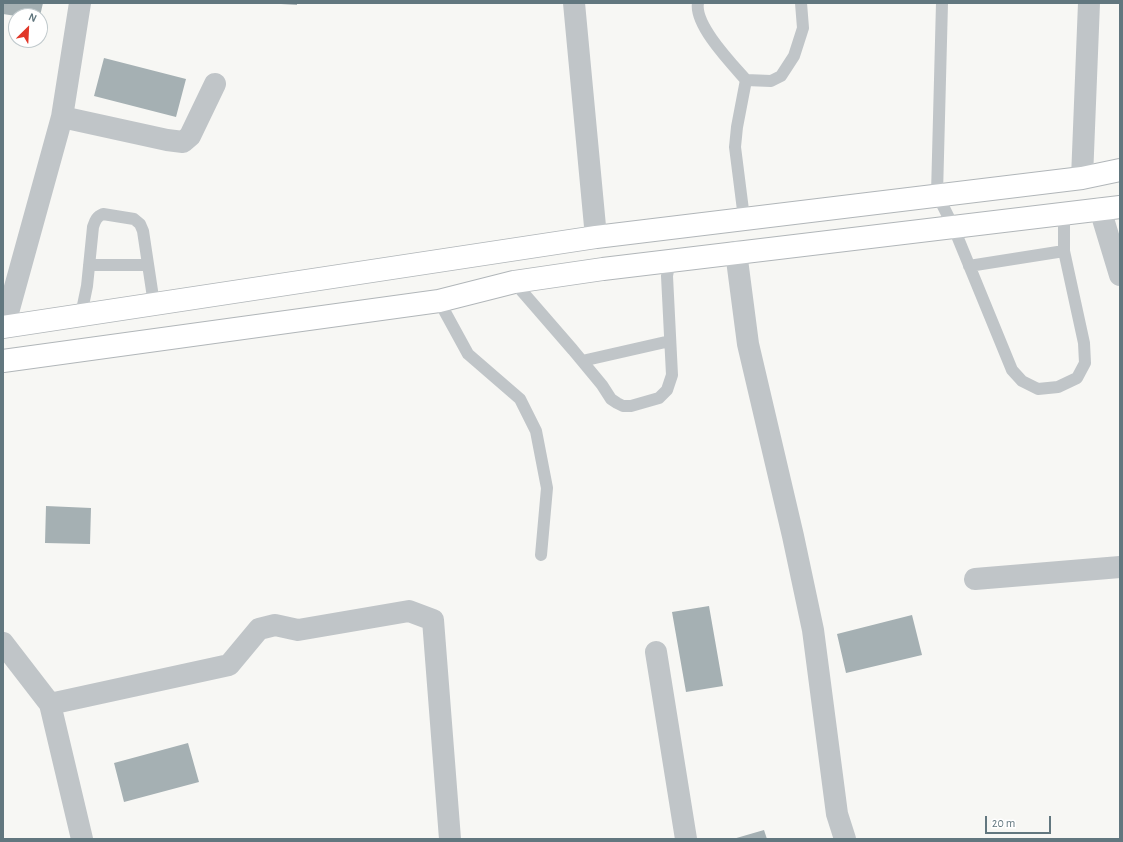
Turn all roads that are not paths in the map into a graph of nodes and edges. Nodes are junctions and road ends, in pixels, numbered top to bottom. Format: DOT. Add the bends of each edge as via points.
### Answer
graph roads {
  1 [pos="80,3"];
  2 [pos="574,3"];
  3 [pos="698,3"];
  4 [pos="801,3"];
  5 [pos="942,3"];
  6 [pos="1089,3"];
  7 [pos="746,80"];
  8 [pos="215,84"];
  9 [pos="62,117"];
  10 [pos="1120,170"];
  11 [pos="1082,178"];
  12 [pos="937,194"];
  13 [pos="1110,208"];
  14 [pos="1064,213"];
  15 [pos="744,218"];
  16 [pos="952,226"];
  17 [pos="596,237"];
  18 [pos="1064,251"];
  19 [pos="736,252"];
  20 [pos="670,260"];
  21 [pos="90,265"];
  22 [pos="148,265"];
  23 [pos="969,266"];
  24 [pos="1120,275"];
  25 [pos="514,282"];
  26 [pos="439,301"];
  27 [pos="154,304"];
  28 [pos="81,315"];
  29 [pos="4,327"];
  30 [pos="670,341"];
  31 [pos="3,361"];
  32 [pos="582,361"];
  33 [pos="541,555"];
  34 [pos="1120,567"];
  35 [pos="974,579"];
  36 [pos="3,643"];
  37 [pos="656,652"];
  38 [pos="50,704"];
  39 [pos="82,839"];
  40 [pos="450,839"];
  41 [pos="686,839"];
  42 [pos="845,839"];
  1 -- 9 [label="street"];
  2 -- 17 [label="street"];
  3 -- 7 [label="lane" via="701,20 712,39"];
  4 -- 7 [label="lane" via="803,28 794,56 781,76 771,80"];
  5 -- 12 [label="lane"];
  6 -- 11 [label="street"];
  7 -- 15 [label="lane" via="735,147"];
  8 -- 9 [label="street" via="190,136 183,142"];
  9 -- 29 [label="street"];
  10 -- 11 [label="highway"];
  11 -- 12 [label="highway"];
  12 -- 15 [label="highway"];
  12 -- 16 [label="lane"];
  13 -- 14 [label="highway"];
  13 -- 24 [label="street"];
  14 -- 16 [label="highway"];
  14 -- 18 [label="lane"];
  15 -- 17 [label="highway"];
  16 -- 19 [label="highway"];
  16 -- 23 [label="lane"];
  17 -- 27 [label="highway"];
  18 -- 23 [label="lane"];
  18 -- 23 [label="lane" via="1084,343 1085,363 1077,378 1058,387 1038,389 1022,382 1012,370"];
  19 -- 20 [label="highway"];
  19 -- 42 [label="street" via="748,344 813,630 837,814"];
  20 -- 25 [label="highway"];
  20 -- 30 [label="lane"];
  21 -- 22 [label="lane"];
  21 -- 22 [label="lane" via="93,227 95,220 103,214 138,220 143,231"];
  21 -- 28 [label="lane"];
  22 -- 27 [label="lane"];
  25 -- 26 [label="highway"];
  25 -- 32 [label="lane"];
  26 -- 31 [label="highway"];
  26 -- 33 [label="lane" via="468,354 520,399 536,431 548,488"];
  27 -- 28 [label="highway"];
  28 -- 29 [label="highway"];
  30 -- 32 [label="lane"];
  30 -- 32 [label="lane" via="672,375 667,390 659,398 631,406 623,406 611,399"];
  34 -- 35 [label="street"];
  36 -- 38 [label="street"];
  37 -- 41 [label="street"];
  38 -- 39 [label="street"];
  38 -- 40 [label="street" via="229,665 259,629 275,625 298,630 409,611 433,620"];
}
